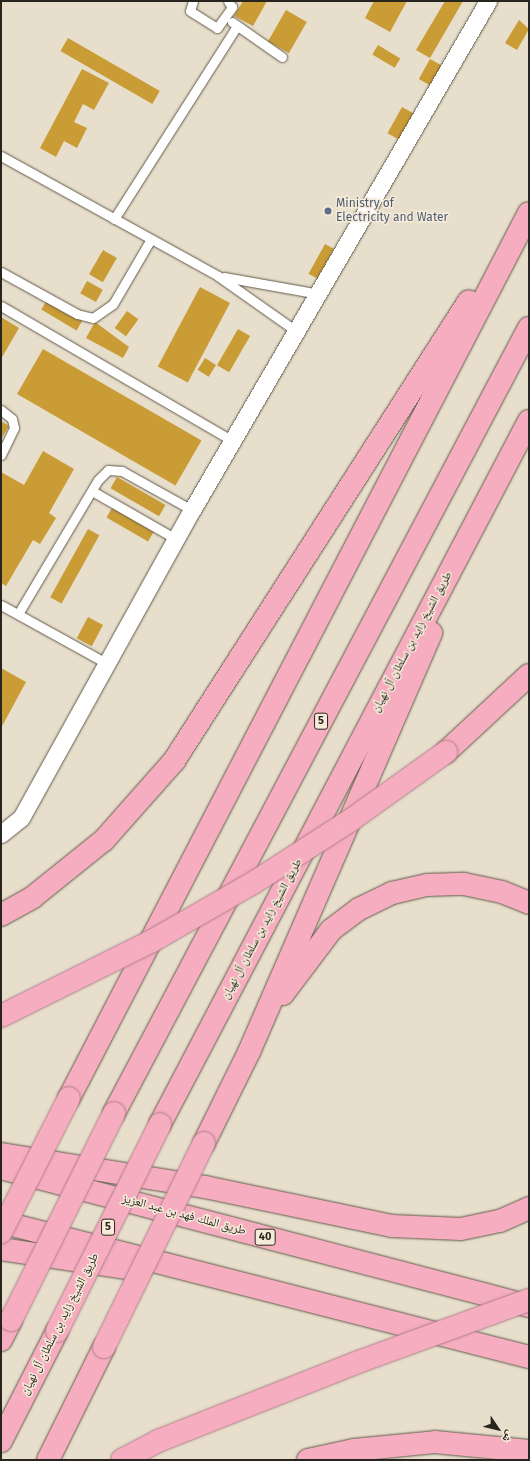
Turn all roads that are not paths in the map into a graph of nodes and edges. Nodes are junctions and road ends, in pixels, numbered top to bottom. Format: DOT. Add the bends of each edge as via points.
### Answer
graph roads {
  1 [pos="193,1"];
  2 [pos="228,1"];
  3 [pos="488,1"];
  4 [pos="226,18"];
  5 [pos="237,26"];
  6 [pos="282,57"];
  7 [pos="1,156"];
  8 [pos="529,212"];
  9 [pos="114,219"];
  10 [pos="151,239"];
  11 [pos="1,272"];
  12 [pos="218,276"];
  13 [pos="319,294"];
  14 [pos="1,306"];
  15 [pos="529,328"];
  16 [pos="296,331"];
  17 [pos="1,410"];
  18 [pos="529,421"];
  19 [pos="233,441"];
  20 [pos="1,455"];
  21 [pos="92,491"];
  22 [pos="192,510"];
  23 [pos="176,539"];
  24 [pos="465,540"];
  25 [pos="1,605"];
  26 [pos="18,614"];
  27 [pos="106,663"];
  28 [pos="529,675"];
  29 [pos="1,834"];
  30 [pos="529,903"];
  31 [pos="1,916"];
  32 [pos="1,1016"];
  33 [pos="249,1052"];
  34 [pos="1,1154"];
  35 [pos="1,1168"];
  36 [pos="529,1208"];
  37 [pos="1,1222"];
  38 [pos="1,1232"];
  39 [pos="1,1249"];
  40 [pos="210,1276"];
  41 [pos="529,1300"];
  42 [pos="529,1306"];
  43 [pos="1,1340"];
  44 [pos="529,1357"];
  45 [pos="1,1441"];
  46 [pos="529,1451"];
  47 [pos="48,1460"];
  48 [pos="122,1460"];
  49 [pos="308,1460"];
  1 -- 4 [label="lane" via="190,11 215,28"];
  2 -- 4 [label="lane" via="232,8"];
  3 -- 13 [label="street"];
  4 -- 5 [label="lane"];
  5 -- 6 [label="lane"];
  5 -- 9 [label="lane"];
  7 -- 9 [label="lane"];
  8 -- 31 [label="highway" via="406,397 174,761 104,840 34,896"];
  8 -- 38 [label="highway, bridge"];
  9 -- 10 [label="lane"];
  10 -- 11 [label="lane" via="113,304 93,318 77,314"];
  10 -- 12 [label="lane"];
  12 -- 13 [label="lane"];
  12 -- 16 [label="lane"];
  13 -- 16 [label="street"];
  14 -- 19 [label="lane"];
  15 -- 43 [label="highway, 5, bridge" via="114,1113"];
  16 -- 19 [label="street"];
  17 -- 20 [label="lane" via="12,419 14,428"];
  18 -- 24 [label="highway, طريق الشيخ زايد بن سلطان آل نهيان / 5"];
  19 -- 22 [label="street"];
  21 -- 22 [label="lane" via="104,472 118,470"];
  21 -- 23 [label="lane"];
  21 -- 26 [label="lane"];
  22 -- 23 [label="street"];
  23 -- 27 [label="street"];
  24 -- 33 [label="highway" via="433,630"];
  24 -- 45 [label="highway, طريق الشيخ زايد بن سلطان آل نهيان / 5, bridge" via="160,1124"];
  25 -- 26 [label="lane"];
  26 -- 27 [label="lane"];
  27 -- 29 [label="street" via="21,818"];
  28 -- 32 [label="highway, bridge" via="446,752 351,820 253,883 152,941"];
  30 -- 33 [label="highway" via="502,892 458,884 409,888 375,900 344,919 319,943"];
  33 -- 47 [label="highway, bridge"];
  34 -- 36 [label="highway" via="205,1186 404,1228 481,1226"];
  35 -- 42 [label="highway, طريق الملك فهد بن عبد العزيز / 40"];
  37 -- 40 [label="highway"];
  39 -- 40 [label="highway" via="77,1262"];
  40 -- 44 [label="highway"];
  41 -- 48 [label="highway, bridge" via="354,1364 158,1442"];
  46 -- 49 [label="highway" via="435,1442 354,1450"];
}
